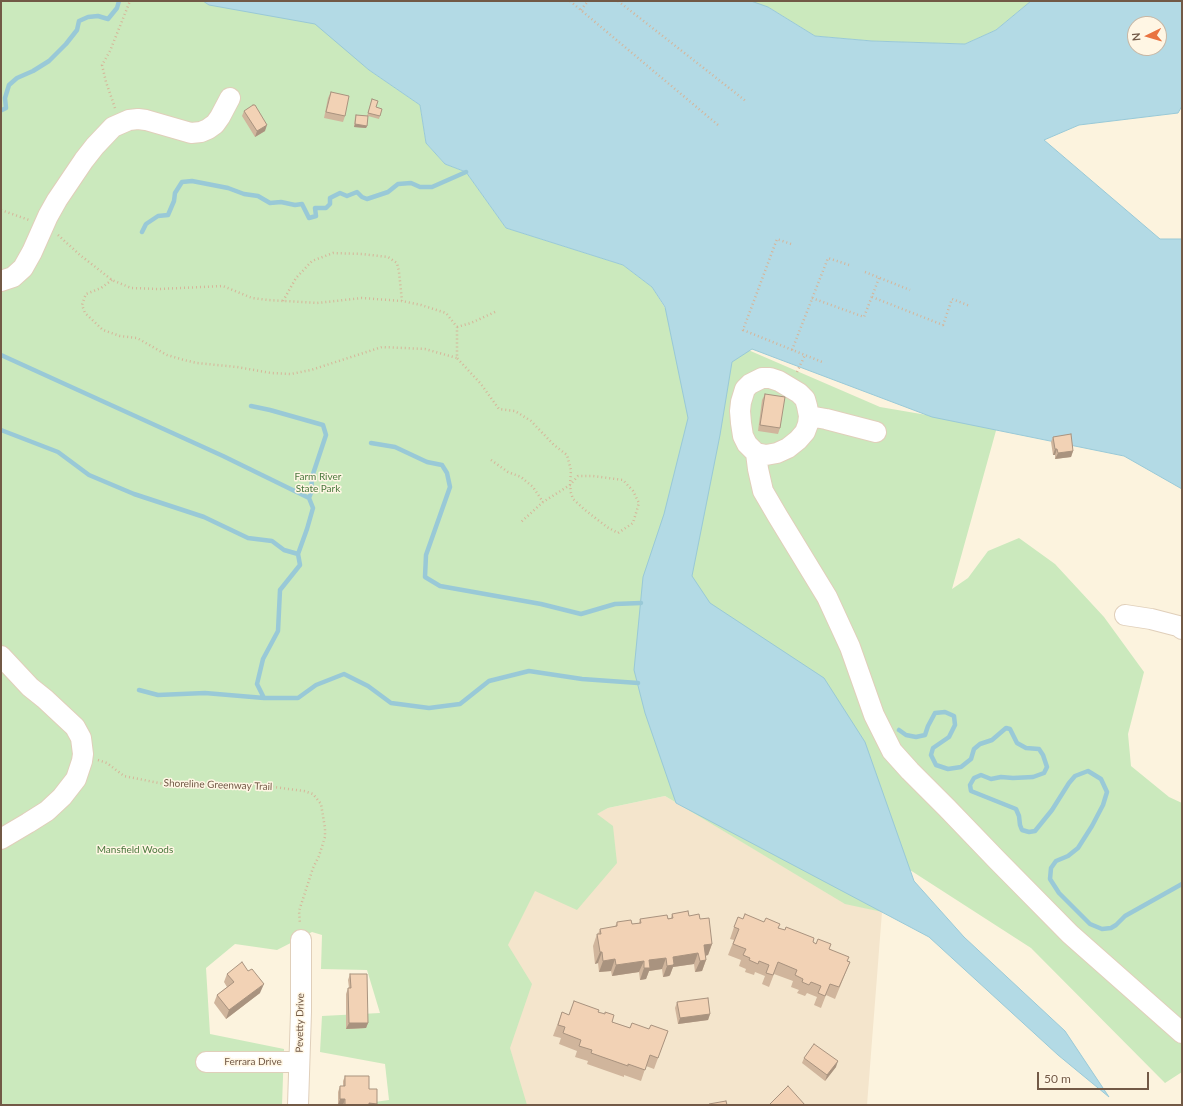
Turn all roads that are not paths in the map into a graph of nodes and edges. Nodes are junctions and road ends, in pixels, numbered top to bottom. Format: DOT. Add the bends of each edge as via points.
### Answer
graph roads {
  1 [pos="230,98"];
  2 [pos="1,281"];
  3 [pos="809,416"];
  4 [pos="876,432"];
  5 [pos="756,453"];
  6 [pos="1125,614"];
  7 [pos="1182,629"];
  8 [pos="1,656"];
  9 [pos="1,839"];
  10 [pos="301,940"];
  11 [pos="1182,1033"];
  12 [pos="206,1062"];
  13 [pos="299,1062"];
  14 [pos="298,1105"];
  1 -- 2 [label="street" via="220,117 201,132 191,133 138,119 113,127 84,160 56,200 23,268 12,277"];
  3 -- 4 [label="street"];
  3 -- 5 [label="street" via="805,432 788,448 766,455"];
  3 -- 5 [label="street" via="805,399 779,381 762,378 750,384 745,389 741,402 741,424 747,444"];
  5 -- 11 [label="street" via="763,491 827,597 850,647 874,714 892,751 1070,934"];
  6 -- 7 [label="street" via="1152,619"];
  8 -- 9 [label="street" via="30,687 75,727 81,738 83,754 76,778 62,797 47,811"];
  10 -- 13 [label="street, Pevetty Drive"];
  12 -- 13 [label="street, Ferrara Drive"];
  13 -- 14 [label="street, Pevetty Drive"];
}
